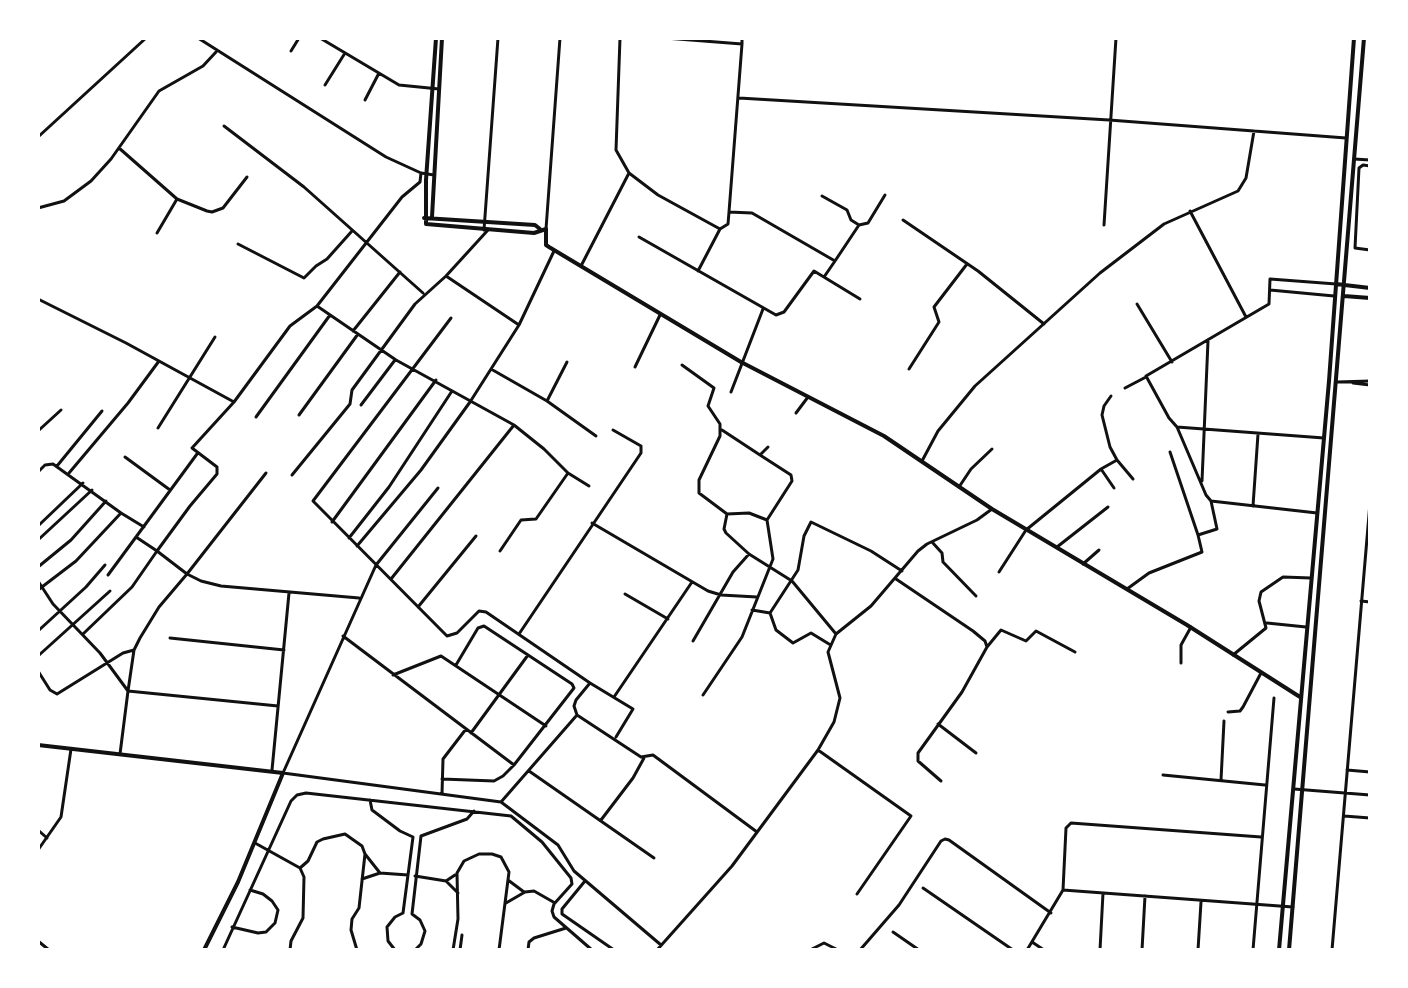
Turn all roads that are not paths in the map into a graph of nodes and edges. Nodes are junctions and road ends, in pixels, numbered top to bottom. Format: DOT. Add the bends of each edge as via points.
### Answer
graph roads {
  1 [pos="146,38"];
  2 [pos="198,38"];
  3 [pos="299,38"];
  4 [pos="320,38"];
  5 [pos="436,38"];
  6 [pos="442,38"];
  7 [pos="498,38"];
  8 [pos="560,38"];
  9 [pos="620,38"];
  10 [pos="665,38"];
  11 [pos="742,38"];
  12 [pos="1116,38"];
  13 [pos="1354,38"];
  14 [pos="1364,38"];
  15 [pos="678,39"];
  16 [pos="742,44"];
  17 [pos="291,51"];
  18 [pos="216,52"];
  19 [pos="345,53"];
  20 [pos="379,73"];
  21 [pos="325,85"];
  22 [pos="432,88"];
  23 [pos="439,89"];
  24 [pos="739,98"];
  25 [pos="365,100"];
  26 [pos="1109,120"];
  27 [pos="224,126"];
  28 [pos="1254,131"];
  29 [pos="38,137"];
  30 [pos="1346,139"];
  31 [pos="119,148"];
  32 [pos="1354,159"];
  33 [pos="1370,163"];
  34 [pos="424,173"];
  35 [pos="629,173"];
  36 [pos="434,175"];
  37 [pos="247,177"];
  38 [pos="885,195"];
  39 [pos="822,196"];
  40 [pos="177,199"];
  41 [pos="38,208"];
  42 [pos="1190,211"];
  43 [pos="729,212"];
  44 [pos="432,217"];
  45 [pos="424,218"];
  46 [pos="903,220"];
  47 [pos="485,222"];
  48 [pos="859,225"];
  49 [pos="1104,225"];
  50 [pos="544,229"];
  51 [pos="720,229"];
  52 [pos="486,230"];
  53 [pos="352,231"];
  54 [pos="157,233"];
  55 [pos="639,237"];
  56 [pos="365,242"];
  57 [pos="238,244"];
  58 [pos="555,250"];
  59 [pos="1370,250"];
  60 [pos="835,261"];
  61 [pos="967,264"];
  62 [pos="581,266"];
  63 [pos="400,272"];
  64 [pos="698,272"];
  65 [pos="446,276"];
  66 [pos="824,277"];
  67 [pos="1336,284"];
  68 [pos="1345,285"];
  69 [pos="1370,288"];
  70 [pos="1270,290"];
  71 [pos="424,294"];
  72 [pos="1335,296"];
  73 [pos="1344,296"];
  74 [pos="1370,298"];
  75 [pos="38,299"];
  76 [pos="860,299"];
  77 [pos="1137,304"];
  78 [pos="317,306"];
  79 [pos="763,309"];
  80 [pos="330,315"];
  81 [pos="660,315"];
  82 [pos="451,318"];
  83 [pos="1247,318"];
  84 [pos="1044,324"];
  85 [pos="519,325"];
  86 [pos="356,332"];
  87 [pos="215,337"];
  88 [pos="1208,341"];
  89 [pos="381,350"];
  90 [pos="395,360"];
  91 [pos="159,361"];
  92 [pos="567,362"];
  93 [pos="741,362"];
  94 [pos="1172,362"];
  95 [pos="682,365"];
  96 [pos="635,367"];
  97 [pos="491,369"];
  98 [pos="909,369"];
  99 [pos="412,370"];
  100 [pos="1146,376"];
  101 [pos="189,378"];
  102 [pos="436,380"];
  103 [pos="1337,382"];
  104 [pos="1370,383"];
  105 [pos="1125,388"];
  106 [pos="452,391"];
  107 [pos="731,392"];
  108 [pos="1111,396"];
  109 [pos="808,397"];
  110 [pos="547,401"];
  111 [pos="234,402"];
  112 [pos="470,402"];
  113 [pos="361,405"];
  114 [pos="61,410"];
  115 [pos="102,411"];
  116 [pos="796,413"];
  117 [pos="299,415"];
  118 [pos="256,417"];
  119 [pos="514,425"];
  120 [pos="1177,427"];
  121 [pos="158,428"];
  122 [pos="1203,429"];
  123 [pos="613,430"];
  124 [pos="721,430"];
  125 [pos="38,431"];
  126 [pos="1258,433"];
  127 [pos="596,436"];
  128 [pos="1324,438"];
  129 [pos="768,447"];
  130 [pos="992,449"];
  131 [pos="1170,452"];
  132 [pos="197,454"];
  133 [pos="760,455"];
  134 [pos="125,457"];
  135 [pos="1117,460"];
  136 [pos="922,461"];
  137 [pos="57,466"];
  138 [pos="1101,469"];
  139 [pos="38,472"];
  140 [pos="69,473"];
  141 [pos="266,473"];
  142 [pos="568,473"];
  143 [pos="292,475"];
  144 [pos="1133,479"];
  145 [pos="83,483"];
  146 [pos="1202,485"];
  147 [pos="589,486"];
  148 [pos="959,487"];
  149 [pos="438,488"];
  150 [pos="1114,488"];
  151 [pos="92,490"];
  152 [pos="170,491"];
  153 [pos="106,501"];
  154 [pos="1211,501"];
  155 [pos="1370,503"];
  156 [pos="1253,506"];
  157 [pos="1108,507"];
  158 [pos="992,509"];
  159 [pos="121,513"];
  160 [pos="1317,513"];
  161 [pos="727,514"];
  162 [pos="767,520"];
  163 [pos="332,522"];
  164 [pos="592,523"];
  165 [pos="38,526"];
  166 [pos="144,527"];
  167 [pos="1026,530"];
  168 [pos="1198,535"];
  169 [pos="476,536"];
  170 [pos="136,537"];
  171 [pos="349,538"];
  172 [pos="38,540"];
  173 [pos="932,542"];
  174 [pos="357,546"];
  175 [pos="1055,548"];
  176 [pos="1099,550"];
  177 [pos="157,551"];
  178 [pos="500,551"];
  179 [pos="749,554"];
  180 [pos="1368,557"];
  181 [pos="1083,564"];
  182 [pos="105,565"];
  183 [pos="376,565"];
  184 [pos="38,567"];
  185 [pos="770,567"];
  186 [pos="902,571"];
  187 [pos="999,572"];
  188 [pos="187,574"];
  189 [pos="108,575"];
  190 [pos="1311,578"];
  191 [pos="896,579"];
  192 [pos="391,580"];
  193 [pos="38,581"];
  194 [pos="792,581"];
  195 [pos="692,582"];
  196 [pos="40,589"];
  197 [pos="1127,589"];
  198 [pos="110,591"];
  199 [pos="289,593"];
  200 [pos="625,594"];
  201 [pos="721,595"];
  202 [pos="976,596"];
  203 [pos="757,597"];
  204 [pos="359,598"];
  205 [pos="1361,601"];
  206 [pos="1370,602"];
  207 [pos="418,607"];
  208 [pos="752,610"];
  209 [pos="61,611"];
  210 [pos="770,613"];
  211 [pos="668,619"];
  212 [pos="1267,623"];
  213 [pos="74,624"];
  214 [pos="1191,627"];
  215 [pos="1306,627"];
  216 [pos="38,631"];
  217 [pos="83,634"];
  218 [pos="519,634"];
  219 [pos="836,634"];
  220 [pos="343,636"];
  221 [pos="170,638"];
  222 [pos="693,641"];
  223 [pos="830,645"];
  224 [pos="987,647"];
  225 [pos="134,650"];
  226 [pos="284,650"];
  227 [pos="1075,652"];
  228 [pos="528,655"];
  229 [pos="1233,655"];
  230 [pos="38,656"];
  231 [pos="108,663"];
  232 [pos="1181,663"];
  233 [pos="456,665"];
  234 [pos="38,671"];
  235 [pos="1261,673"];
  236 [pos="393,675"];
  237 [pos="590,683"];
  238 [pos="128,691"];
  239 [pos="499,694"];
  240 [pos="703,695"];
  241 [pos="614,697"];
  242 [pos="1300,697"];
  243 [pos="1274,698"];
  244 [pos="278,706"];
  245 [pos="1228,712"];
  246 [pos="577,715"];
  247 [pos="1224,721"];
  248 [pos="938,724"];
  249 [pos="546,726"];
  250 [pos="466,729"];
  251 [pos="471,733"];
  252 [pos="615,738"];
  253 [pos="39,746"];
  254 [pos="71,749"];
  255 [pos="818,750"];
  256 [pos="976,753"];
  257 [pos="120,754"];
  258 [pos="644,758"];
  259 [pos="514,765"];
  260 [pos="272,770"];
  261 [pos="1347,770"];
  262 [pos="529,771"];
  263 [pos="1370,772"];
  264 [pos="283,773"];
  265 [pos="1163,775"];
  266 [pos="442,779"];
  267 [pos="1221,780"];
  268 [pos="941,781"];
  269 [pos="1265,785"];
  270 [pos="1292,789"];
  271 [pos="1302,790"];
  272 [pos="1346,793"];
  273 [pos="442,794"];
  274 [pos="1370,795"];
  275 [pos="370,799"];
  276 [pos="501,802"];
  277 [pos="474,811"];
  278 [pos="1344,816"];
  279 [pos="1370,818"];
  280 [pos="600,821"];
  281 [pos="38,830"];
  282 [pos="757,832"];
  283 [pos="1261,837"];
  284 [pos="48,838"];
  285 [pos="255,843"];
  286 [pos="38,850"];
  287 [pos="268,850"];
  288 [pos="365,854"];
  289 [pos="654,858"];
  290 [pos="300,868"];
  291 [pos="380,873"];
  292 [pos="457,873"];
  293 [pos="408,875"];
  294 [pos="415,876"];
  295 [pos="362,879"];
  296 [pos="508,880"];
  297 [pos="446,881"];
  298 [pos="585,881"];
  299 [pos="923,888"];
  300 [pos="250,890"];
  301 [pos="1063,890"];
  302 [pos="525,892"];
  303 [pos="458,893"];
  304 [pos="1103,893"];
  305 [pos="857,894"];
  306 [pos="1145,896"];
  307 [pos="1201,900"];
  308 [pos="506,903"];
  309 [pos="555,903"];
  310 [pos="1256,904"];
  311 [pos="1283,906"];
  312 [pos="1293,907"];
  313 [pos="1051,913"];
  314 [pos="232,927"];
  315 [pos="567,928"];
  316 [pos="893,932"];
  317 [pos="462,935"];
  318 [pos="38,941"];
  319 [pos="1032,942"];
  320 [pos="661,945"];
  321 [pos="49,950"];
  322 [pos="204,950"];
  323 [pos="223,950"];
  324 [pos="290,950"];
  325 [pos="357,950"];
  326 [pos="395,950"];
  327 [pos="415,950"];
  328 [pos="453,950"];
  329 [pos="460,950"];
  330 [pos="499,950"];
  331 [pos="528,950"];
  332 [pos="592,950"];
  333 [pos="614,950"];
  334 [pos="657,950"];
  335 [pos="810,950"];
  336 [pos="838,950"];
  337 [pos="860,950"];
  338 [pos="919,950"];
  339 [pos="1013,950"];
  340 [pos="1027,950"];
  341 [pos="1044,950"];
  342 [pos="1100,950"];
  343 [pos="1142,950"];
  344 [pos="1198,950"];
  345 [pos="1253,950"];
  346 [pos="1279,950"];
  347 [pos="1289,950"];
  348 [pos="1332,950"];
  1 -- 29 [label="street"];
  2 -- 18 [label="street"];
  3 -- 17 [label="street"];
  4 -- 19 [label="street"];
  5 -- 22 [label="street"];
  6 -- 23 [label="street"];
  7 -- 47 [label="street"];
  8 -- 50 [label="street"];
  9 -- 35 [label="street" via="615,137"];
  10 -- 15 [label="street"];
  11 -- 16 [label="street"];
  12 -- 26 [label="street"];
  13 -- 30 [label="street"];
  14 -- 32 [label="street"];
  15 -- 16 [label="street"];
  16 -- 24 [label="street"];
  18 -- 31 [label="street" via="203,66 159,91"];
  18 -- 34 [label="street" via="386,157"];
  19 -- 20 [label="street"];
  19 -- 21 [label="street"];
  20 -- 22 [label="street" via="408,87"];
  20 -- 25 [label="street"];
  22 -- 23 [label="street"];
  22 -- 34 [label="street"];
  23 -- 36 [label="street"];
  24 -- 26 [label="street"];
  24 -- 43 [label="street"];
  26 -- 28 [label="street"];
  26 -- 49 [label="street"];
  27 -- 53 [label="street"];
  28 -- 30 [label="street"];
  28 -- 42 [label="street" via="1244,184 1231,195"];
  30 -- 67 [label="street"];
  31 -- 40 [label="street"];
  31 -- 41 [label="street" via="77,193"];
  32 -- 33 [label="street"];
  32 -- 68 [label="street"];
  33 -- 59 [label="street" via="1359,168 1355,248"];
  34 -- 36 [label="street"];
  34 -- 45 [label="street"];
  34 -- 56 [label="street"];
  35 -- 51 [label="street"];
  35 -- 62 [label="street"];
  36 -- 44 [label="street"];
  37 -- 40 [label="street" via="219,211"];
  38 -- 48 [label="street" via="868,223"];
  39 -- 48 [label="street" via="847,210"];
  40 -- 54 [label="street"];
  42 -- 83 [label="street"];
  42 -- 84 [label="street" via="1136,243"];
  43 -- 51 [label="street" via="728,224"];
  43 -- 60 [label="street" via="752,213"];
  44 -- 45 [label="street"];
  44 -- 47 [label="street"];
  45 -- 52 [label="street" via="429,226"];
  46 -- 61 [label="street"];
  47 -- 50 [label="street"];
  47 -- 52 [label="street"];
  48 -- 60 [label="street"];
  50 -- 52 [label="street"];
  50 -- 58 [label="street" via="546,245"];
  51 -- 64 [label="street"];
  52 -- 65 [label="street"];
  53 -- 56 [label="street"];
  53 -- 57 [label="street" via="304,278"];
  55 -- 64 [label="street"];
  56 -- 63 [label="street"];
  56 -- 78 [label="street"];
  58 -- 62 [label="street"];
  58 -- 85 [label="street"];
  60 -- 66 [label="street"];
  61 -- 84 [label="street"];
  61 -- 98 [label="street" via="934,307 939,322"];
  62 -- 81 [label="street"];
  63 -- 71 [label="street"];
  63 -- 86 [label="street"];
  64 -- 79 [label="street"];
  65 -- 71 [label="street"];
  65 -- 85 [label="street"];
  66 -- 76 [label="street"];
  66 -- 79 [label="street" via="812,272 780,315"];
  67 -- 68 [label="street"];
  67 -- 70 [label="street" via="1270,279"];
  67 -- 72 [label="street"];
  68 -- 69 [label="street"];
  68 -- 73 [label="street"];
  70 -- 72 [label="street"];
  70 -- 83 [label="street" via="1269,304"];
  71 -- 89 [label="street"];
  72 -- 73 [label="street"];
  72 -- 128 [label="street"];
  73 -- 74 [label="street"];
  73 -- 103 [label="street"];
  75 -- 91 [label="street"];
  77 -- 94 [label="street"];
  78 -- 80 [label="street"];
  78 -- 111 [label="street" via="290,326"];
  79 -- 93 [label="street"];
  80 -- 86 [label="street"];
  80 -- 118 [label="street"];
  81 -- 93 [label="street"];
  81 -- 96 [label="street"];
  82 -- 99 [label="street"];
  83 -- 88 [label="street"];
  84 -- 136 [label="street" via="954,409"];
  85 -- 97 [label="street"];
  86 -- 89 [label="street"];
  86 -- 117 [label="street"];
  87 -- 101 [label="street"];
  88 -- 94 [label="street"];
  88 -- 122 [label="street"];
  89 -- 90 [label="street"];
  89 -- 143 [label="street" via="352,390 350,404"];
  90 -- 99 [label="street"];
  90 -- 113 [label="street"];
  91 -- 101 [label="street"];
  91 -- 140 [label="street"];
  92 -- 110 [label="street"];
  93 -- 107 [label="street"];
  93 -- 109 [label="street"];
  94 -- 100 [label="street"];
  95 -- 124 [label="street" via="714,388 708,406"];
  97 -- 110 [label="street"];
  97 -- 112 [label="street"];
  99 -- 102 [label="street"];
  99 -- 163 [label="street" via="314,498"];
  100 -- 105 [label="street"];
  100 -- 120 [label="street"];
  101 -- 111 [label="street"];
  101 -- 121 [label="street"];
  102 -- 106 [label="street"];
  102 -- 163 [label="street"];
  103 -- 104 [label="street"];
  103 -- 271 [label="street"];
  106 -- 112 [label="street"];
  106 -- 171 [label="street"];
  108 -- 135 [label="street" via="1102,415"];
  109 -- 116 [label="street"];
  109 -- 136 [label="street"];
  110 -- 127 [label="street"];
  111 -- 132 [label="street" via="194,444"];
  112 -- 119 [label="street"];
  112 -- 174 [label="street"];
  114 -- 125 [label="street"];
  115 -- 137 [label="street"];
  119 -- 142 [label="street"];
  119 -- 192 [label="street"];
  120 -- 122 [label="street"];
  120 -- 146 [label="street"];
  122 -- 126 [label="street"];
  122 -- 146 [label="street"];
  123 -- 164 [label="street" via="642,450"];
  124 -- 133 [label="street"];
  124 -- 161 [label="street" via="698,488 702,498"];
  126 -- 128 [label="street"];
  126 -- 156 [label="street"];
  128 -- 160 [label="street"];
  129 -- 133 [label="street"];
  130 -- 148 [label="street"];
  131 -- 168 [label="street"];
  132 -- 152 [label="street"];
  132 -- 177 [label="street" via="217,467 217,474"];
  133 -- 162 [label="street" via="792,478"];
  134 -- 152 [label="street"];
  135 -- 138 [label="street"];
  135 -- 144 [label="street"];
  136 -- 148 [label="street"];
  137 -- 139 [label="street" via="49,463"];
  137 -- 140 [label="street"];
  138 -- 150 [label="street"];
  138 -- 167 [label="street"];
  140 -- 145 [label="street"];
  141 -- 188 [label="street"];
  142 -- 147 [label="street"];
  142 -- 178 [label="street" via="536,519 521,520"];
  145 -- 151 [label="street"];
  145 -- 165 [label="street"];
  146 -- 154 [label="street"];
  148 -- 158 [label="street"];
  149 -- 183 [label="street"];
  151 -- 153 [label="street"];
  151 -- 172 [label="street"];
  152 -- 166 [label="street"];
  153 -- 159 [label="street"];
  153 -- 184 [label="street"];
  154 -- 156 [label="street"];
  154 -- 168 [label="street" via="1217,527"];
  155 -- 180 [label="street"];
  156 -- 160 [label="street"];
  157 -- 175 [label="street"];
  158 -- 167 [label="street"];
  158 -- 173 [label="street"];
  159 -- 166 [label="street"];
  159 -- 196 [label="street" via="76,561"];
  160 -- 190 [label="street"];
  161 -- 162 [label="street" via="749,513"];
  161 -- 179 [label="street" via="724,529"];
  162 -- 185 [label="street"];
  163 -- 171 [label="street"];
  164 -- 195 [label="street"];
  164 -- 218 [label="street"];
  166 -- 170 [label="street"];
  167 -- 175 [label="street"];
  167 -- 187 [label="street"];
  168 -- 197 [label="street" via="1202,552 1149,573"];
  169 -- 207 [label="street"];
  170 -- 177 [label="street"];
  170 -- 189 [label="street"];
  171 -- 174 [label="street"];
  173 -- 186 [label="street"];
  173 -- 202 [label="street" via="943,562"];
  174 -- 183 [label="street"];
  175 -- 181 [label="street"];
  176 -- 181 [label="street"];
  177 -- 188 [label="street"];
  177 -- 217 [label="street" via="132,587"];
  179 -- 185 [label="street"];
  179 -- 201 [label="street"];
  180 -- 205 [label="street"];
  181 -- 197 [label="street"];
  182 -- 209 [label="street"];
  183 -- 192 [label="street"];
  183 -- 204 [label="street"];
  185 -- 194 [label="street"];
  185 -- 203 [label="street"];
  186 -- 191 [label="street"];
  186 -- 194 [label="street" via="811,522"];
  188 -- 199 [label="street" via="221,586"];
  188 -- 225 [label="street" via="159,607"];
  190 -- 212 [label="street" via="1283,577 1261,592"];
  190 -- 215 [label="street"];
  191 -- 219 [label="street"];
  191 -- 224 [label="street" via="973,631"];
  192 -- 207 [label="street"];
  193 -- 196 [label="street"];
  194 -- 210 [label="street"];
  194 -- 219 [label="street"];
  195 -- 201 [label="street"];
  195 -- 211 [label="street"];
  196 -- 209 [label="street"];
  197 -- 214 [label="street"];
  198 -- 213 [label="street"];
  199 -- 204 [label="street"];
  199 -- 226 [label="street"];
  200 -- 211 [label="street"];
  201 -- 203 [label="street"];
  201 -- 222 [label="street"];
  203 -- 208 [label="street"];
  204 -- 220 [label="street"];
  205 -- 206 [label="street"];
  205 -- 261 [label="street"];
  207 -- 218 [label="street" via="447,636 479,611"];
  208 -- 210 [label="street"];
  208 -- 240 [label="street" via="739,642"];
  209 -- 213 [label="street"];
  209 -- 216 [label="street"];
  210 -- 223 [label="street" via="776,630 791,642 811,633"];
  211 -- 241 [label="street"];
  212 -- 215 [label="street"];
  212 -- 229 [label="street"];
  213 -- 217 [label="street"];
  213 -- 230 [label="street"];
  214 -- 229 [label="street"];
  214 -- 232 [label="street" via="1179,651"];
  215 -- 242 [label="street"];
  217 -- 231 [label="street"];
  218 -- 237 [label="street"];
  219 -- 223 [label="street"];
  220 -- 236 [label="street"];
  220 -- 264 [label="street"];
  221 -- 226 [label="street"];
  223 -- 255 [label="street" via="839,709"];
  224 -- 227 [label="street" via="1001,630 1026,641 1036,631"];
  224 -- 248 [label="street"];
  225 -- 231 [label="street"];
  225 -- 238 [label="street"];
  226 -- 244 [label="street"];
  228 -- 233 [label="street" via="480,626"];
  228 -- 239 [label="street"];
  228 -- 249 [label="street" via="574,688"];
  229 -- 235 [label="street"];
  231 -- 234 [label="street" via="57,694"];
  231 -- 238 [label="street"];
  233 -- 236 [label="street" via="434,656"];
  233 -- 239 [label="street"];
  235 -- 242 [label="street"];
  235 -- 245 [label="street" via="1240,711"];
  236 -- 250 [label="street"];
  237 -- 241 [label="street"];
  237 -- 246 [label="street" via="576,700"];
  238 -- 244 [label="street"];
  238 -- 257 [label="street"];
  239 -- 249 [label="street"];
  239 -- 251 [label="street"];
  241 -- 252 [label="street" via="633,709"];
  242 -- 270 [label="street"];
  243 -- 269 [label="street"];
  244 -- 260 [label="street"];
  246 -- 252 [label="street"];
  246 -- 262 [label="street"];
  247 -- 267 [label="street"];
  248 -- 256 [label="street"];
  248 -- 268 [label="street" via="917,757"];
  249 -- 259 [label="street"];
  250 -- 251 [label="street"];
  250 -- 266 [label="street" via="443,759"];
  251 -- 259 [label="street"];
  252 -- 258 [label="street"];
  253 -- 254 [label="street"];
  254 -- 257 [label="street"];
  254 -- 284 [label="street" via="61,817"];
  255 -- 282 [label="street"];
  255 -- 305 [label="street" via="911,816"];
  257 -- 260 [label="street"];
  258 -- 280 [label="street"];
  258 -- 282 [label="street" via="653,755"];
  259 -- 266 [label="street" via="494,781"];
  260 -- 264 [label="street"];
  261 -- 263 [label="street"];
  261 -- 272 [label="street"];
  262 -- 276 [label="street"];
  262 -- 280 [label="street"];
  264 -- 273 [label="street"];
  264 -- 285 [label="street"];
  265 -- 267 [label="street"];
  266 -- 273 [label="street"];
  267 -- 269 [label="street"];
  269 -- 283 [label="street"];
  270 -- 271 [label="street"];
  270 -- 311 [label="street"];
  271 -- 272 [label="street"];
  271 -- 312 [label="street"];
  272 -- 274 [label="street"];
  272 -- 278 [label="street"];
  273 -- 276 [label="street"];
  275 -- 277 [label="street"];
  275 -- 287 [label="street" via="297,795"];
  275 -- 293 [label="street" via="372,810 413,835"];
  276 -- 298 [label="street" via="558,845"];
  277 -- 294 [label="street" via="467,819 421,836"];
  277 -- 309 [label="street" via="511,816 549,850 572,881"];
  278 -- 279 [label="street"];
  278 -- 348 [label="street"];
  280 -- 289 [label="street"];
  281 -- 284 [label="street"];
  282 -- 320 [label="street"];
  283 -- 301 [label="street" via="1071,823 1066,828"];
  283 -- 310 [label="street"];
  284 -- 286 [label="street"];
  285 -- 287 [label="street"];
  285 -- 322 [label="street"];
  287 -- 290 [label="street"];
  287 -- 300 [label="street"];
  288 -- 290 [label="street" via="362,846 340,833 317,842"];
  288 -- 291 [label="street"];
  288 -- 295 [label="street"];
  290 -- 324 [label="street" via="303,918"];
  291 -- 293 [label="street"];
  291 -- 295 [label="street"];
  292 -- 296 [label="street" via="464,861 492,854 506,863"];
  292 -- 297 [label="street"];
  292 -- 303 [label="street"];
  293 -- 326 [label="street" via="403,913 387,927"];
  294 -- 297 [label="street"];
  294 -- 327 [label="street" via="412,914 425,931"];
  295 -- 325 [label="street" via="359,908 351,923"];
  296 -- 302 [label="street"];
  296 -- 308 [label="street"];
  297 -- 303 [label="street"];
  298 -- 320 [label="street"];
  298 -- 333 [label="street" via="562,914"];
  299 -- 339 [label="street"];
  300 -- 314 [label="street"];
  300 -- 314 [label="street" via="272,901 278,910 275,923 258,933"];
  301 -- 304 [label="street"];
  301 -- 313 [label="street"];
  302 -- 308 [label="street"];
  302 -- 309 [label="street" via="538,892"];
  303 -- 328 [label="street"];
  304 -- 306 [label="street"];
  304 -- 342 [label="street"];
  306 -- 307 [label="street"];
  306 -- 343 [label="street"];
  307 -- 310 [label="street"];
  307 -- 344 [label="street"];
  308 -- 330 [label="street"];
  309 -- 315 [label="street" via="554,917"];
  310 -- 311 [label="street"];
  310 -- 345 [label="street"];
  311 -- 312 [label="street"];
  311 -- 346 [label="street"];
  312 -- 347 [label="street"];
  313 -- 319 [label="street"];
  313 -- 337 [label="street" via="945,839"];
  314 -- 323 [label="street"];
  315 -- 331 [label="street" via="534,938"];
  315 -- 332 [label="street"];
  316 -- 338 [label="street"];
  317 -- 329 [label="street"];
  318 -- 321 [label="street"];
  319 -- 340 [label="street"];
  319 -- 341 [label="street"];
  320 -- 334 [label="street"];
  335 -- 336 [label="street" via="824,943"];
}
